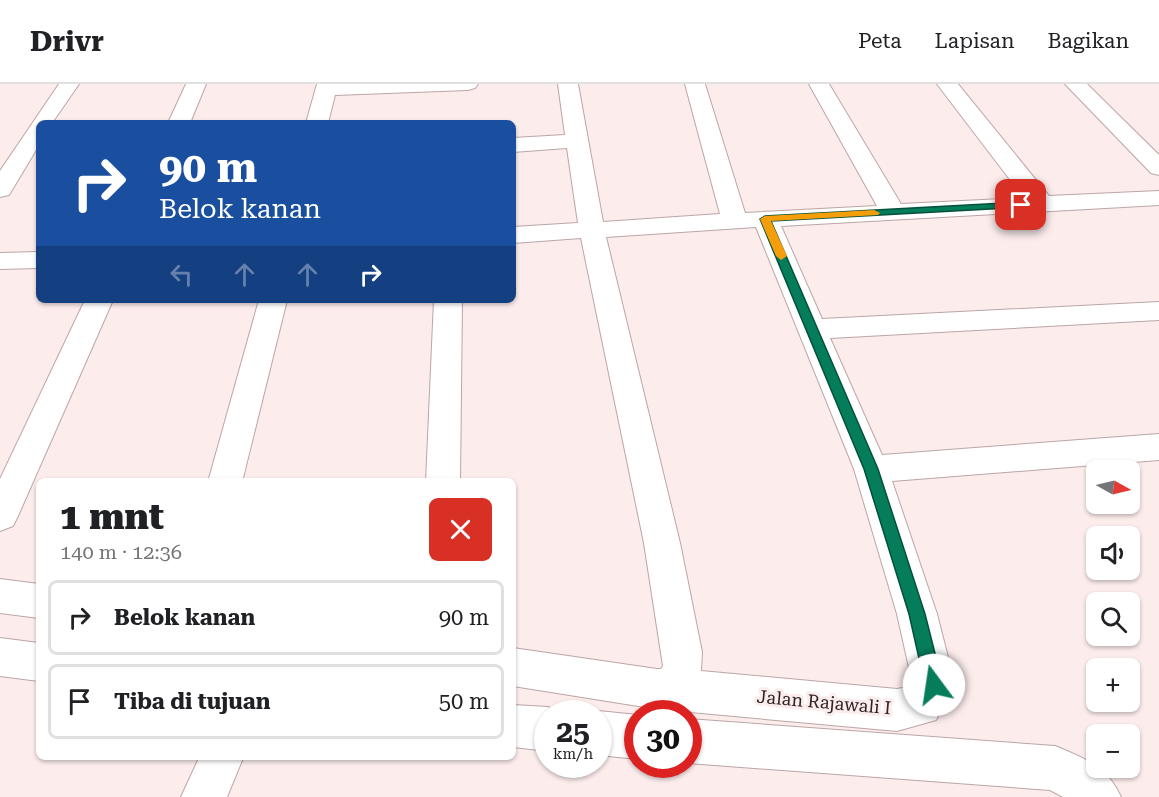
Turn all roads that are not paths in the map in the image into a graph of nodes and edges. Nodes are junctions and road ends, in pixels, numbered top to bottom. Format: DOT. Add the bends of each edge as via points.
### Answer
graph roads {
  1 [pos="69,84"];
  2 [pos="196,84"];
  3 [pos="468,84"];
  4 [pos="568,84"];
  5 [pos="695,84"];
  6 [pos="819,84"];
  7 [pos="947,84"];
  8 [pos="1075,84"];
  9 [pos="326,87"];
  10 [pos="43,120"];
  11 [pos="180,120"];
  12 [pos="318,120"];
  13 [pos="36,131"];
  14 [pos="577,141"];
  15 [pos="516,144"];
  16 [pos="1159,168"];
  17 [pos="0,190"];
  18 [pos="1159,198"];
  19 [pos="1042,204"];
  20 [pos="893,212"];
  21 [pos="765,219"];
  22 [pos="735,221"];
  23 [pos="592,231"];
  24 [pos="516,235"];
  25 [pos="36,260"];
  26 [pos="0,261"];
  27 [pos="98,303"];
  28 [pos="272,303"];
  29 [pos="448,303"];
  30 [pos="1159,311"];
  31 [pos="813,329"];
  32 [pos="1159,447"];
  33 [pos="871,469"];
  34 [pos="226,478"];
  35 [pos="443,478"];
  36 [pos="0,516"];
  37 [pos="0,596"];
  38 [pos="36,601"];
  39 [pos="0,657"];
  40 [pos="36,662"];
  41 [pos="516,667"];
  42 [pos="674,689"];
  43 [pos="516,726"];
  44 [pos="534,728"];
  45 [pos="702,742"];
  46 [pos="220,760"];
  47 [pos="204,797"];
  48 [pos="1098,797"];
  1 -- 10 [label="street"];
  2 -- 11 [label="street"];
  3 -- 9 [label="street"];
  4 -- 14 [label="street"];
  5 -- 22 [label="street"];
  6 -- 20 [label="street"];
  7 -- 19 [label="street"];
  8 -- 16 [label="street"];
  9 -- 12 [label="street"];
  13 -- 17 [label="street"];
  14 -- 15 [label="street"];
  14 -- 23 [label="street"];
  18 -- 19 [label="street"];
  19 -- 20 [label="street"];
  20 -- 21 [label="street"];
  21 -- 22 [label="street"];
  21 -- 31 [label="street, Jalan Rajawali I"];
  22 -- 23 [label="street"];
  23 -- 24 [label="street"];
  23 -- 42 [label="street" via="662,543 682,652 684,666"];
  25 -- 26 [label="street"];
  27 -- 36 [label="street"];
  28 -- 34 [label="street"];
  29 -- 35 [label="street"];
  30 -- 31 [label="street"];
  31 -- 33 [label="street, Jalan Rajawali I"];
  32 -- 33 [label="street"];
  33 -- 42 [label="street, Jalan Rajawali I" via="917,614 934,685 921,705 897,710"];
  37 -- 38 [label="street"];
  39 -- 40 [label="street"];
  41 -- 42 [label="street, Jalan Rajawali I"];
  43 -- 44 [label="street"];
  45 -- 48 [label="street" via="1055,768 1089,787"];
  46 -- 47 [label="street"];
}
